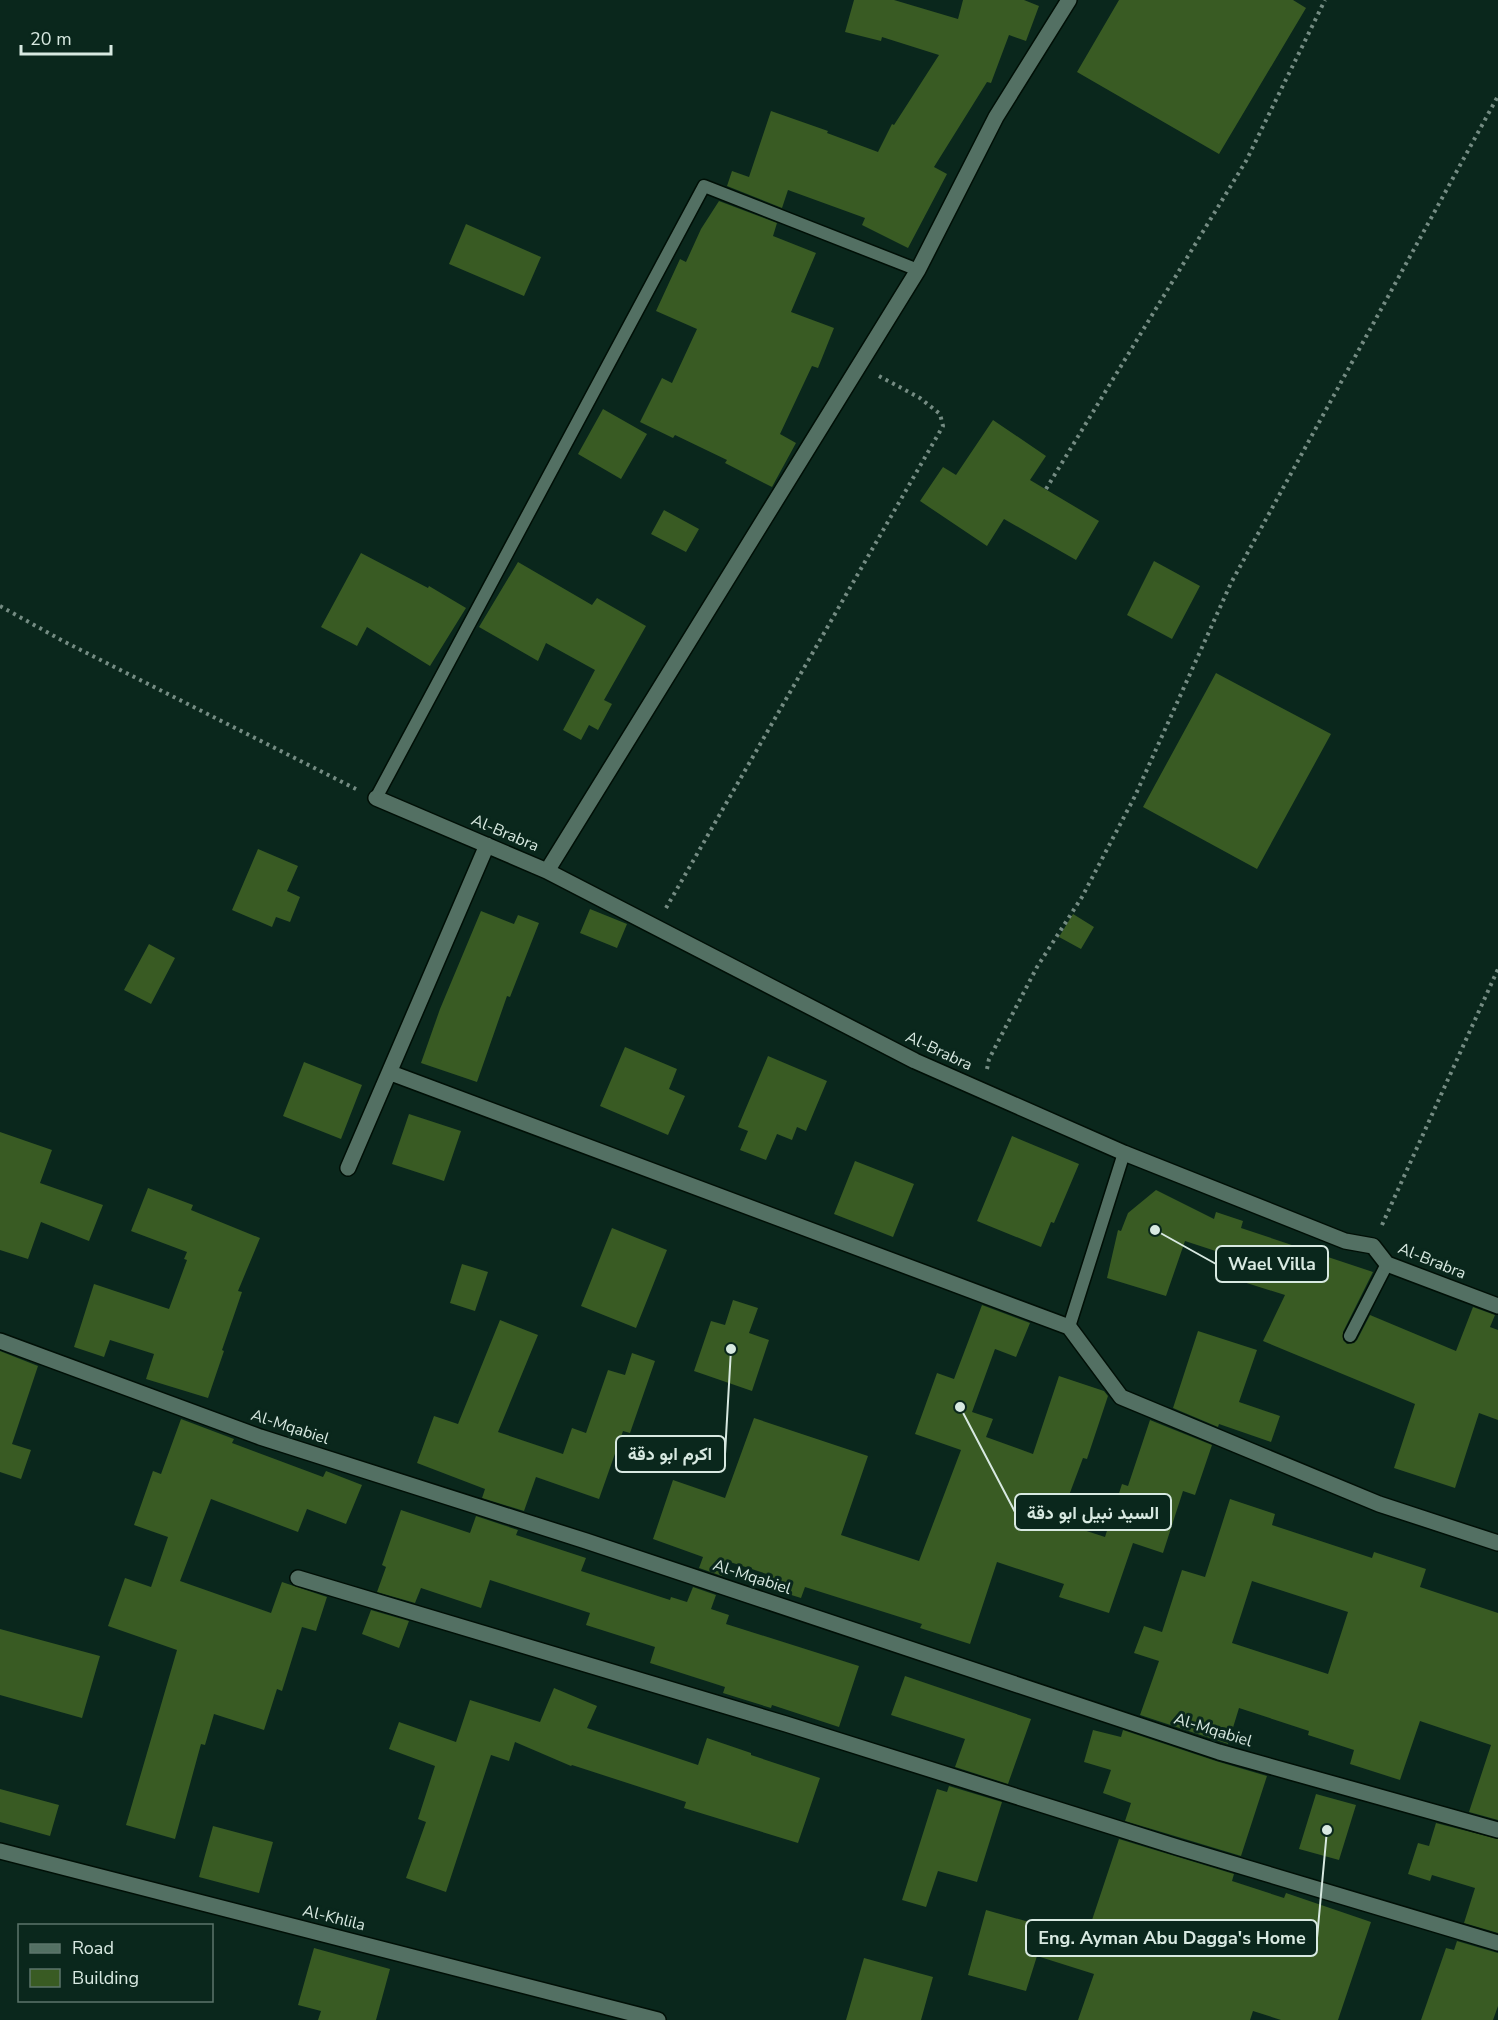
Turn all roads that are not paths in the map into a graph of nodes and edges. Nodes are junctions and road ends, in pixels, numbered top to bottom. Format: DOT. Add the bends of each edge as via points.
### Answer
graph roads {
  1 [pos="1069,0"];
  2 [pos="918,270"];
  3 [pos="376,798"];
  4 [pos="487,845"];
  5 [pos="547,871"];
  6 [pos="391,1073"];
  7 [pos="1124,1153"];
  8 [pos="348,1168"];
  9 [pos="1387,1264"];
  10 [pos="1498,1306"];
  11 [pos="1070,1326"];
  12 [pos="1350,1336"];
  13 [pos="0,1341"];
  14 [pos="1498,1543"];
  15 [pos="298,1578"];
  16 [pos="1498,1830"];
  17 [pos="0,1851"];
  18 [pos="1498,1943"];
  19 [pos="658,2020"];
  1 -- 2 [label="street" via="996,117"];
  2 -- 3 [label="lane" via="704,186"];
  2 -- 5 [label="street"];
  3 -- 4 [label="street, Al-Brabra"];
  4 -- 5 [label="street, Al-Brabra"];
  4 -- 6 [label="street"];
  5 -- 7 [label="street, Al-Brabra" via="915,1061"];
  6 -- 8 [label="street"];
  6 -- 11 [label="street"];
  7 -- 9 [label="street, Al-Brabra" via="1345,1241 1373,1246"];
  7 -- 11 [label="lane"];
  9 -- 10 [label="street, Al-Brabra"];
  9 -- 12 [label="lane"];
  11 -- 14 [label="street" via="1121,1397 1379,1504"];
  13 -- 16 [label="street, Al-Mqabiel" via="260,1437 1220,1752"];
  15 -- 18 [label="street"];
  17 -- 19 [label="street, Al-Khlila"];
}
